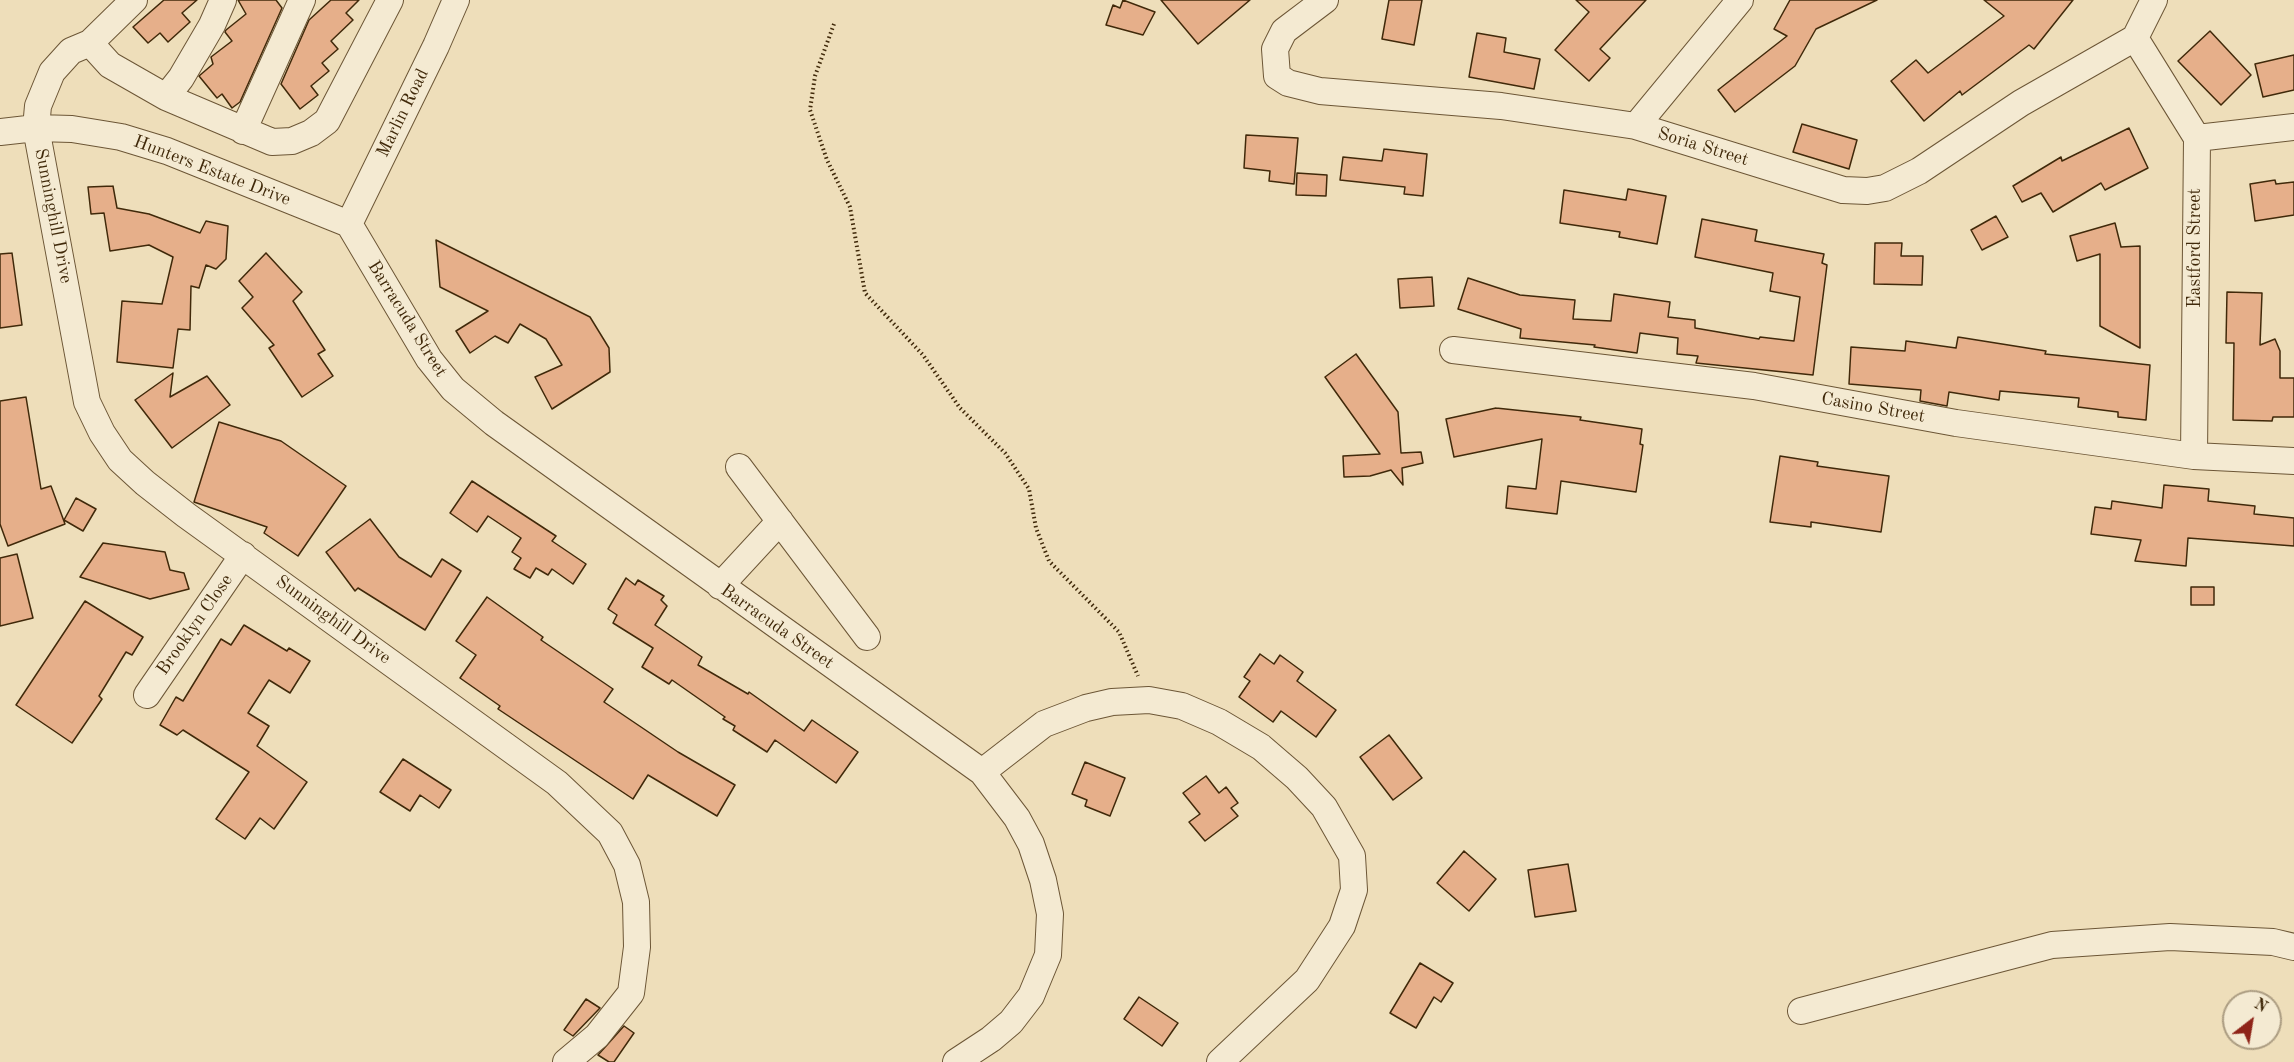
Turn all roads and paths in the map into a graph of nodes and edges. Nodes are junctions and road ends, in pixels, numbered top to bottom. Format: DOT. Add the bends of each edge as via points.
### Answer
graph roads {
  1 [pos="134,0"];
  2 [pos="223,0"];
  3 [pos="302,0"];
  4 [pos="390,0"];
  5 [pos="456,0"];
  6 [pos="1325,0"];
  7 [pos="1740,0"];
  8 [pos="2154,0"];
  9 [pos="834,24"];
  10 [pos="2135,38"];
  11 [pos="90,44"];
  12 [pos="166,97"];
  13 [pos="1636,126"];
  14 [pos="2294,127"];
  15 [pos="36,128"];
  16 [pos="243,131"];
  17 [pos="0,132"];
  18 [pos="2197,138"];
  19 [pos="349,224"];
  20 [pos="1453,350"];
  21 [pos="2194,456"];
  22 [pos="2294,461"];
  23 [pos="739,467"];
  24 [pos="780,521"];
  25 [pos="243,555"];
  26 [pos="720,586"];
  27 [pos="867,637"];
  28 [pos="147,695"];
  29 [pos="1149,700"];
  30 [pos="982,772"];
  31 [pos="2294,947"];
  32 [pos="1801,1011"];
  33 [pos="566,1062"];
  34 [pos="956,1062"];
  35 [pos="1220,1062"];
  1 -- 11 [label="street"];
  2 -- 12 [label="street" via="202,43"];
  3 -- 16 [label="street"];
  4 -- 16 [label="street" via="327,121 292,141 272,142"];
  5 -- 19 [label="street, Marlin Road"];
  6 -- 13 [label="street, Soria Street" via="1284,31 1275,50 1277,76 1288,83 1320,91 1501,106"];
  7 -- 13 [label="street"];
  8 -- 10 [label="street"];
  9 -- 29 [label="path" via="815,76 810,110 827,160 850,207 865,293 923,355 960,408 1005,453 1029,489 1036,528 1049,561 1119,632"];
  10 -- 13 [label="street, Soria Street" via="2021,103 1919,171 1885,188 1867,192 1843,190"];
  10 -- 18 [label="street"];
  11 -- 12 [label="street" via="110,65"];
  11 -- 15 [label="street" via="71,51 52,72 38,106"];
  12 -- 16 [label="street"];
  14 -- 18 [label="street"];
  15 -- 17 [label="street, Hunters Estate Drive"];
  15 -- 19 [label="street, Hunters Estate Drive" via="122,137"];
  15 -- 25 [label="street, Sunninghill Drive" via="87,402 102,433 120,460 145,483"];
  18 -- 21 [label="street, Eastford Street"];
  19 -- 26 [label="street, Barracuda Street" via="429,359 453,389 494,423"];
  20 -- 21 [label="street, Casino Street" via="1754,386 1956,423"];
  21 -- 22 [label="street, Casino Street"];
  23 -- 24 [label="street"];
  24 -- 26 [label="street"];
  24 -- 27 [label="street"];
  25 -- 28 [label="street, Brooklyn Close"];
  25 -- 33 [label="street, Sunninghill Drive" via="557,783 610,833 627,865 636,902 637,947 631,993 597,1036"];
  26 -- 30 [label="street, Barracuda Street"];
  29 -- 30 [label="street" via="1112,702 1044,724"];
  29 -- 35 [label="street" via="1182,706 1261,747 1324,807 1352,856 1354,890 1342,926 1325,956 1307,980"];
  30 -- 34 [label="street, Barracuda Street" via="1017,818 1031,844 1050,914 1048,955 1031,996 1011,1022"];
  31 -- 32 [label="street" via="2273,942 2169,937 2052,945"];
}
